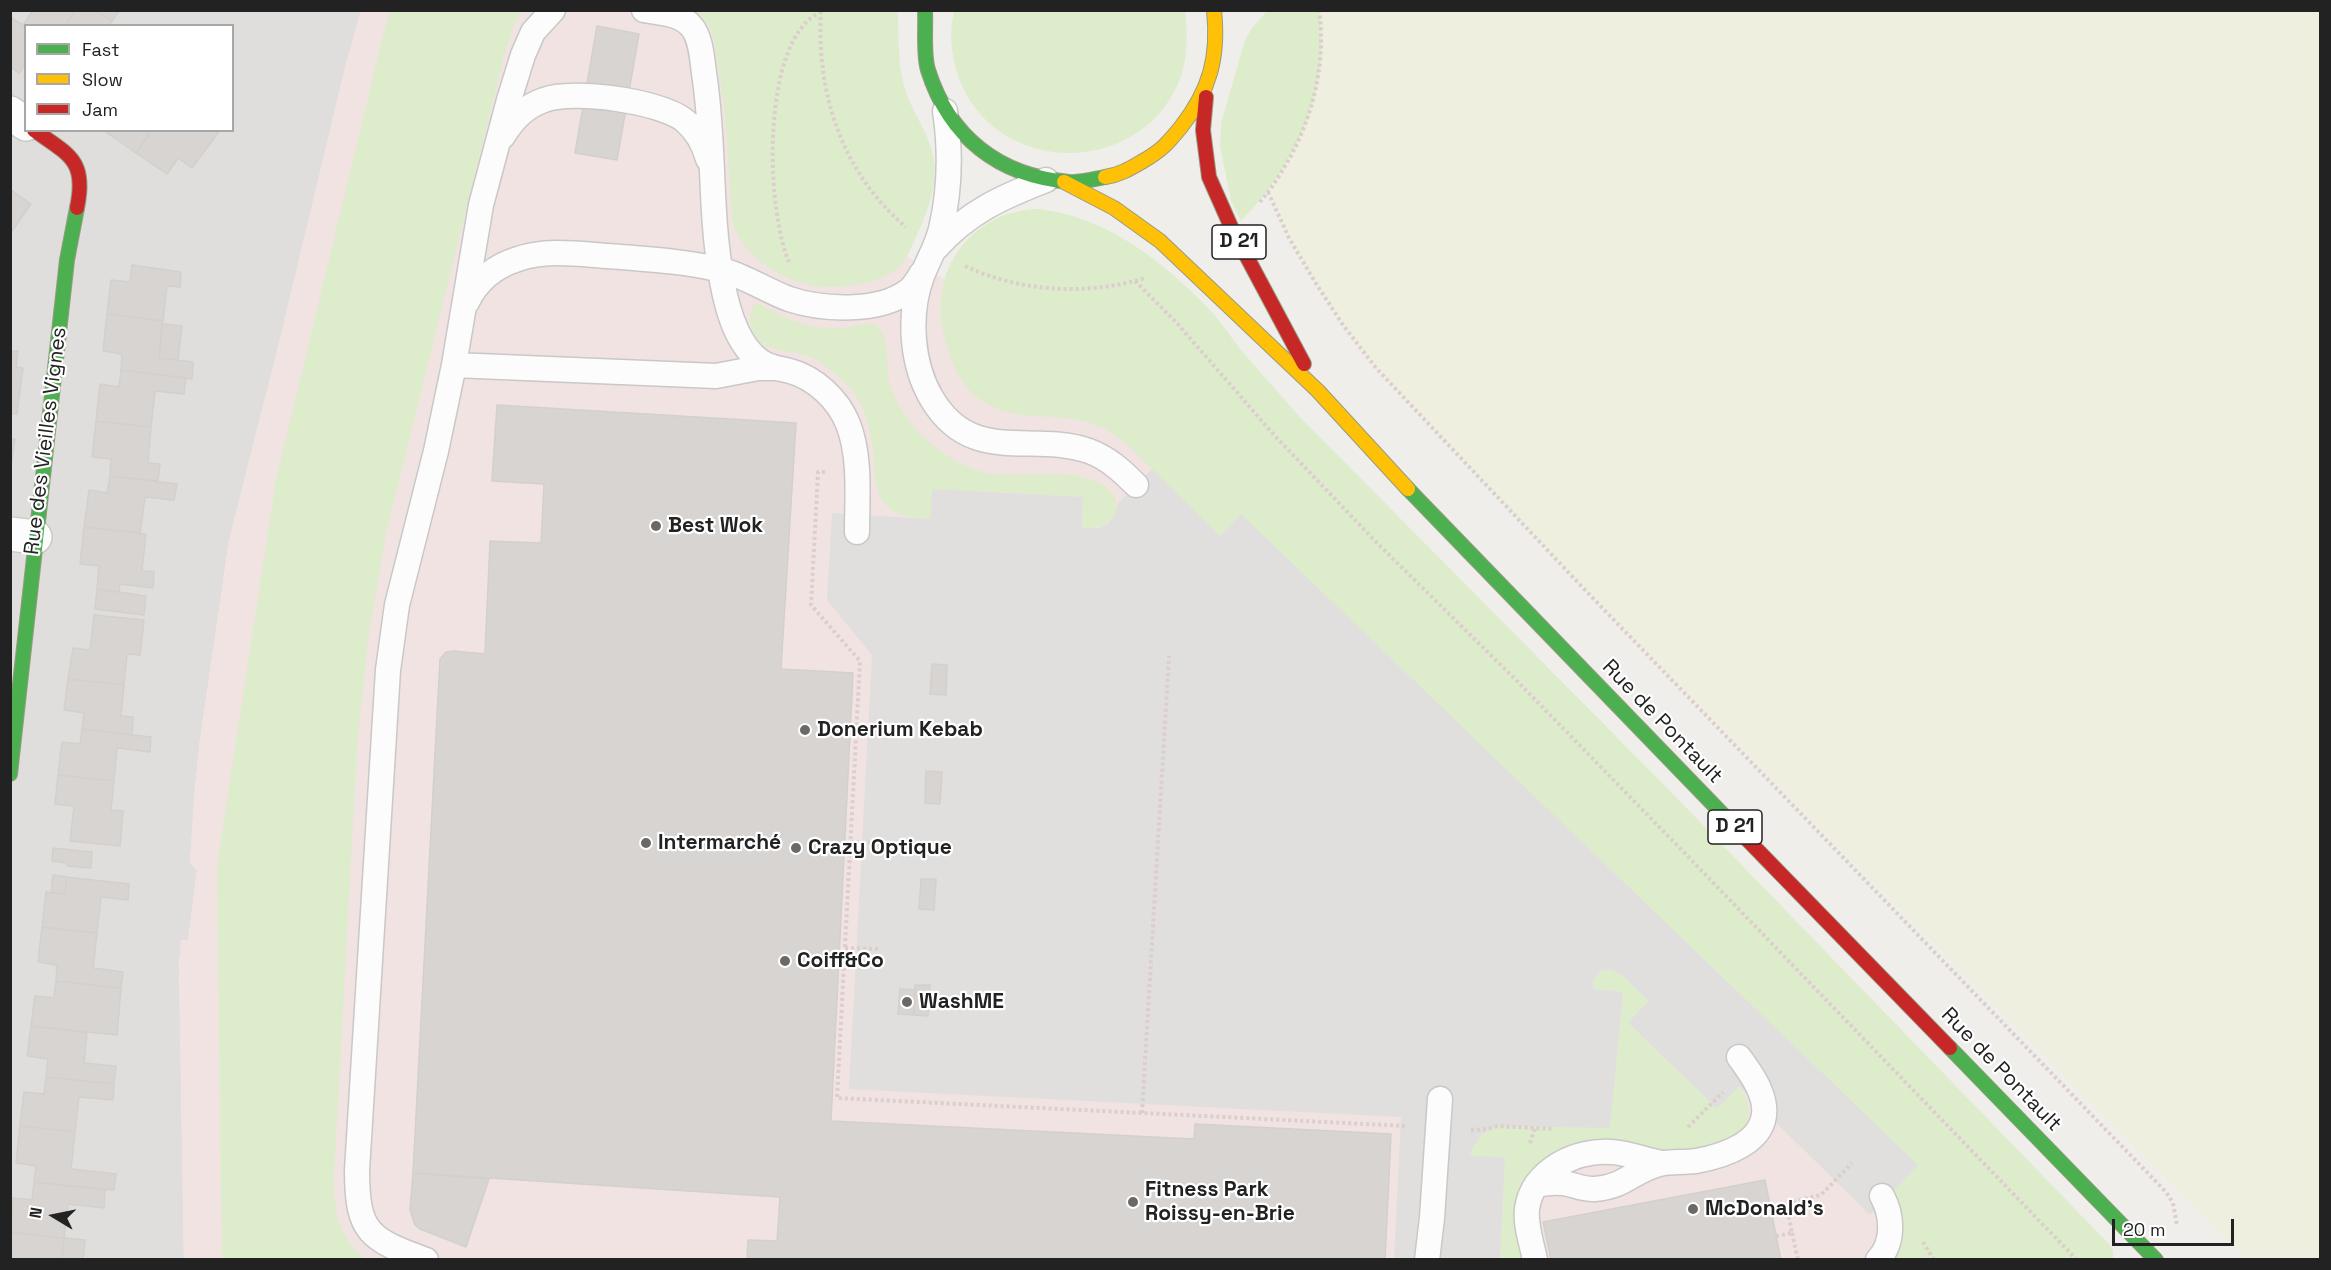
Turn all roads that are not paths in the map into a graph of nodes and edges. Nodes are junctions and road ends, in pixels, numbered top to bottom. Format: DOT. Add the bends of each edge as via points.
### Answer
graph roads {
  1 [pos="553,10"];
  2 [pos="644,10"];
  3 [pos="1214,10"];
  4 [pos="922,15"];
  5 [pos="1209,81"];
  6 [pos="945,111"];
  7 [pos="10,113"];
  8 [pos="24,123"];
  9 [pos="37,132"];
  10 [pos="495,154"];
  11 [pos="1055,181"];
  12 [pos="713,185"];
  13 [pos="931,258"];
  14 [pos="720,269"];
  15 [pos="462,315"];
  16 [pos="454,365"];
  17 [pos="775,368"];
  18 [pos="1318,391"];
  19 [pos="1136,485"];
  20 [pos="857,532"];
  21 [pos="23,536"];
  22 [pos="10,774"];
  23 [pos="1739,1057"];
  24 [pos="1440,1099"];
  25 [pos="1662,1163"];
  26 [pos="1536,1185"];
  27 [pos="1882,1196"];
  28 [pos="426,1260"];
  29 [pos="1427,1260"];
  30 [pos="1535,1260"];
  31 [pos="1878,1260"];
  32 [pos="2156,1260"];
  1 -- 10 [label="lane" via="533,32 525,49"];
  2 -- 12 [label="lane" via="682,19 695,32 709,101"];
  3 -- 5 [label="main road" via="1216,44"];
  4 -- 6 [label="main road" via="927,69"];
  5 -- 11 [label="main road" via="1182,130 1154,156 1111,176"];
  5 -- 18 [label="main road, Rue de Pontault / D 21" via="1203,130 1209,177 1232,229"];
  6 -- 11 [label="main road" via="980,152 1011,170"];
  6 -- 13 [label="lane" via="948,184 944,217"];
  7 -- 8 [label="street"];
  9 -- 21 [label="main road, Rue des Vieilles Vignes" via="78,167 81,189"];
  10 -- 12 [label="lane" via="514,119 537,103 566,95 609,98 655,107 685,121 701,139"];
  10 -- 15 [label="lane"];
  11 -- 13 [label="lane" via="981,208 957,226"];
  11 -- 18 [label="main road, Rue de Pontault / D 21" via="1096,197 1148,231"];
  12 -- 14 [label="lane"];
  13 -- 14 [label="lane" via="911,289 890,301 847,307 802,303"];
  13 -- 19 [label="lane" via="915,304 915,350 925,386 947,420 967,433 993,442 1065,445 1090,451 1112,463"];
  14 -- 15 [label="lane" via="650,259 533,255 511,261 484,278"];
  14 -- 17 [label="lane" via="728,307 741,339 758,360"];
  15 -- 16 [label="lane"];
  16 -- 17 [label="lane" via="716,376"];
  16 -- 28 [label="lane" via="397,605 388,670 357,1170 358,1206 368,1229 385,1243"];
  17 -- 20 [label="lane" via="815,383 845,418 855,452"];
  18 -- 32 [label="main road, Rue de Pontault / D 21" via="1444,528"];
  21 -- 22 [label="main road, Rue des Vieilles Vignes"];
  23 -- 25 [label="lane" via="1762,1097 1764,1107 1758,1132 1741,1145 1707,1158"];
  24 -- 29 [label="lane"];
  25 -- 26 [label="lane" via="1644,1169 1622,1184 1601,1188 1560,1183"];
  25 -- 26 [label="lane" via="1619,1152 1591,1153 1562,1162"];
  26 -- 30 [label="lane" via="1527,1215"];
  27 -- 31 [label="lane" via="1890,1233"];
}
